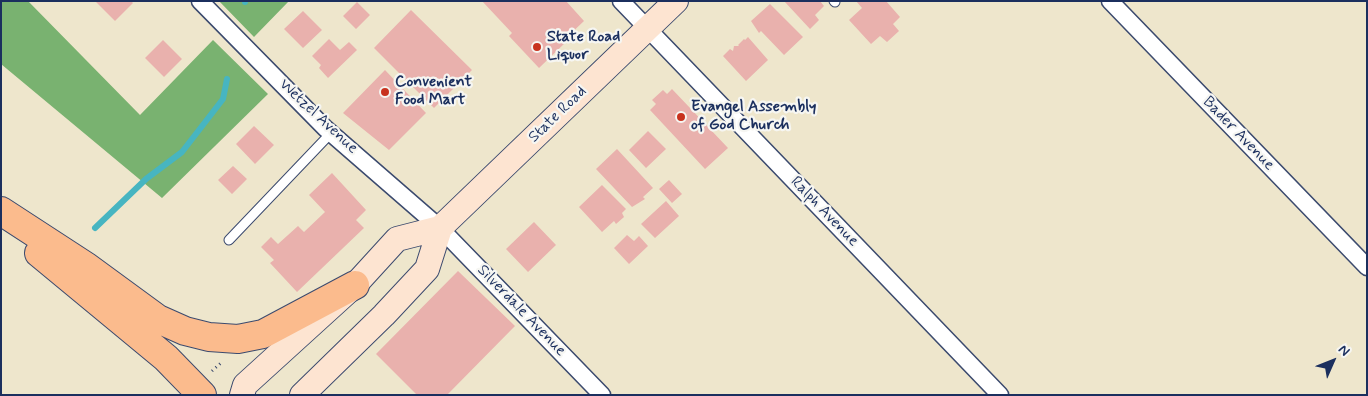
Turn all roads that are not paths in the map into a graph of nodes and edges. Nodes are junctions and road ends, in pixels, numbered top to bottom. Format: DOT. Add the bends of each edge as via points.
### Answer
graph roads {
  1 [pos="200,1"];
  2 [pos="621,1"];
  3 [pos="676,1"];
  4 [pos="1110,1"];
  5 [pos="647,29"];
  6 [pos="331,133"];
  7 [pos="1,211"];
  8 [pos="1,221"];
  9 [pos="440,228"];
  10 [pos="228,240"];
  11 [pos="1367,268"];
  12 [pos="355,284"];
  13 [pos="202,395"];
  14 [pos="242,395"];
  15 [pos="302,395"];
  16 [pos="602,395"];
  17 [pos="1000,395"];
  1 -- 6 [label="street, Wetzel Avenue"];
  2 -- 5 [label="street, Ralph Avenue"];
  3 -- 5 [label="main road, State Road"];
  4 -- 11 [label="street, Bader Avenue"];
  5 -- 9 [label="main road, State Road"];
  5 -- 17 [label="street, Ralph Avenue"];
  6 -- 9 [label="street, Wetzel Avenue"];
  6 -- 10 [label="lane"];
  7 -- 12 [label="highway" via="87,267 158,319 209,337 238,339 263,334"];
  8 -- 13 [label="highway" via="166,358"];
  9 -- 12 [label="main road, State Road" via="397,239"];
  9 -- 15 [label="main road, State Road" via="427,269"];
  9 -- 16 [label="street, Silverdale Avenue"];
  12 -- 14 [label="main road, State Road" via="246,386"];
}
